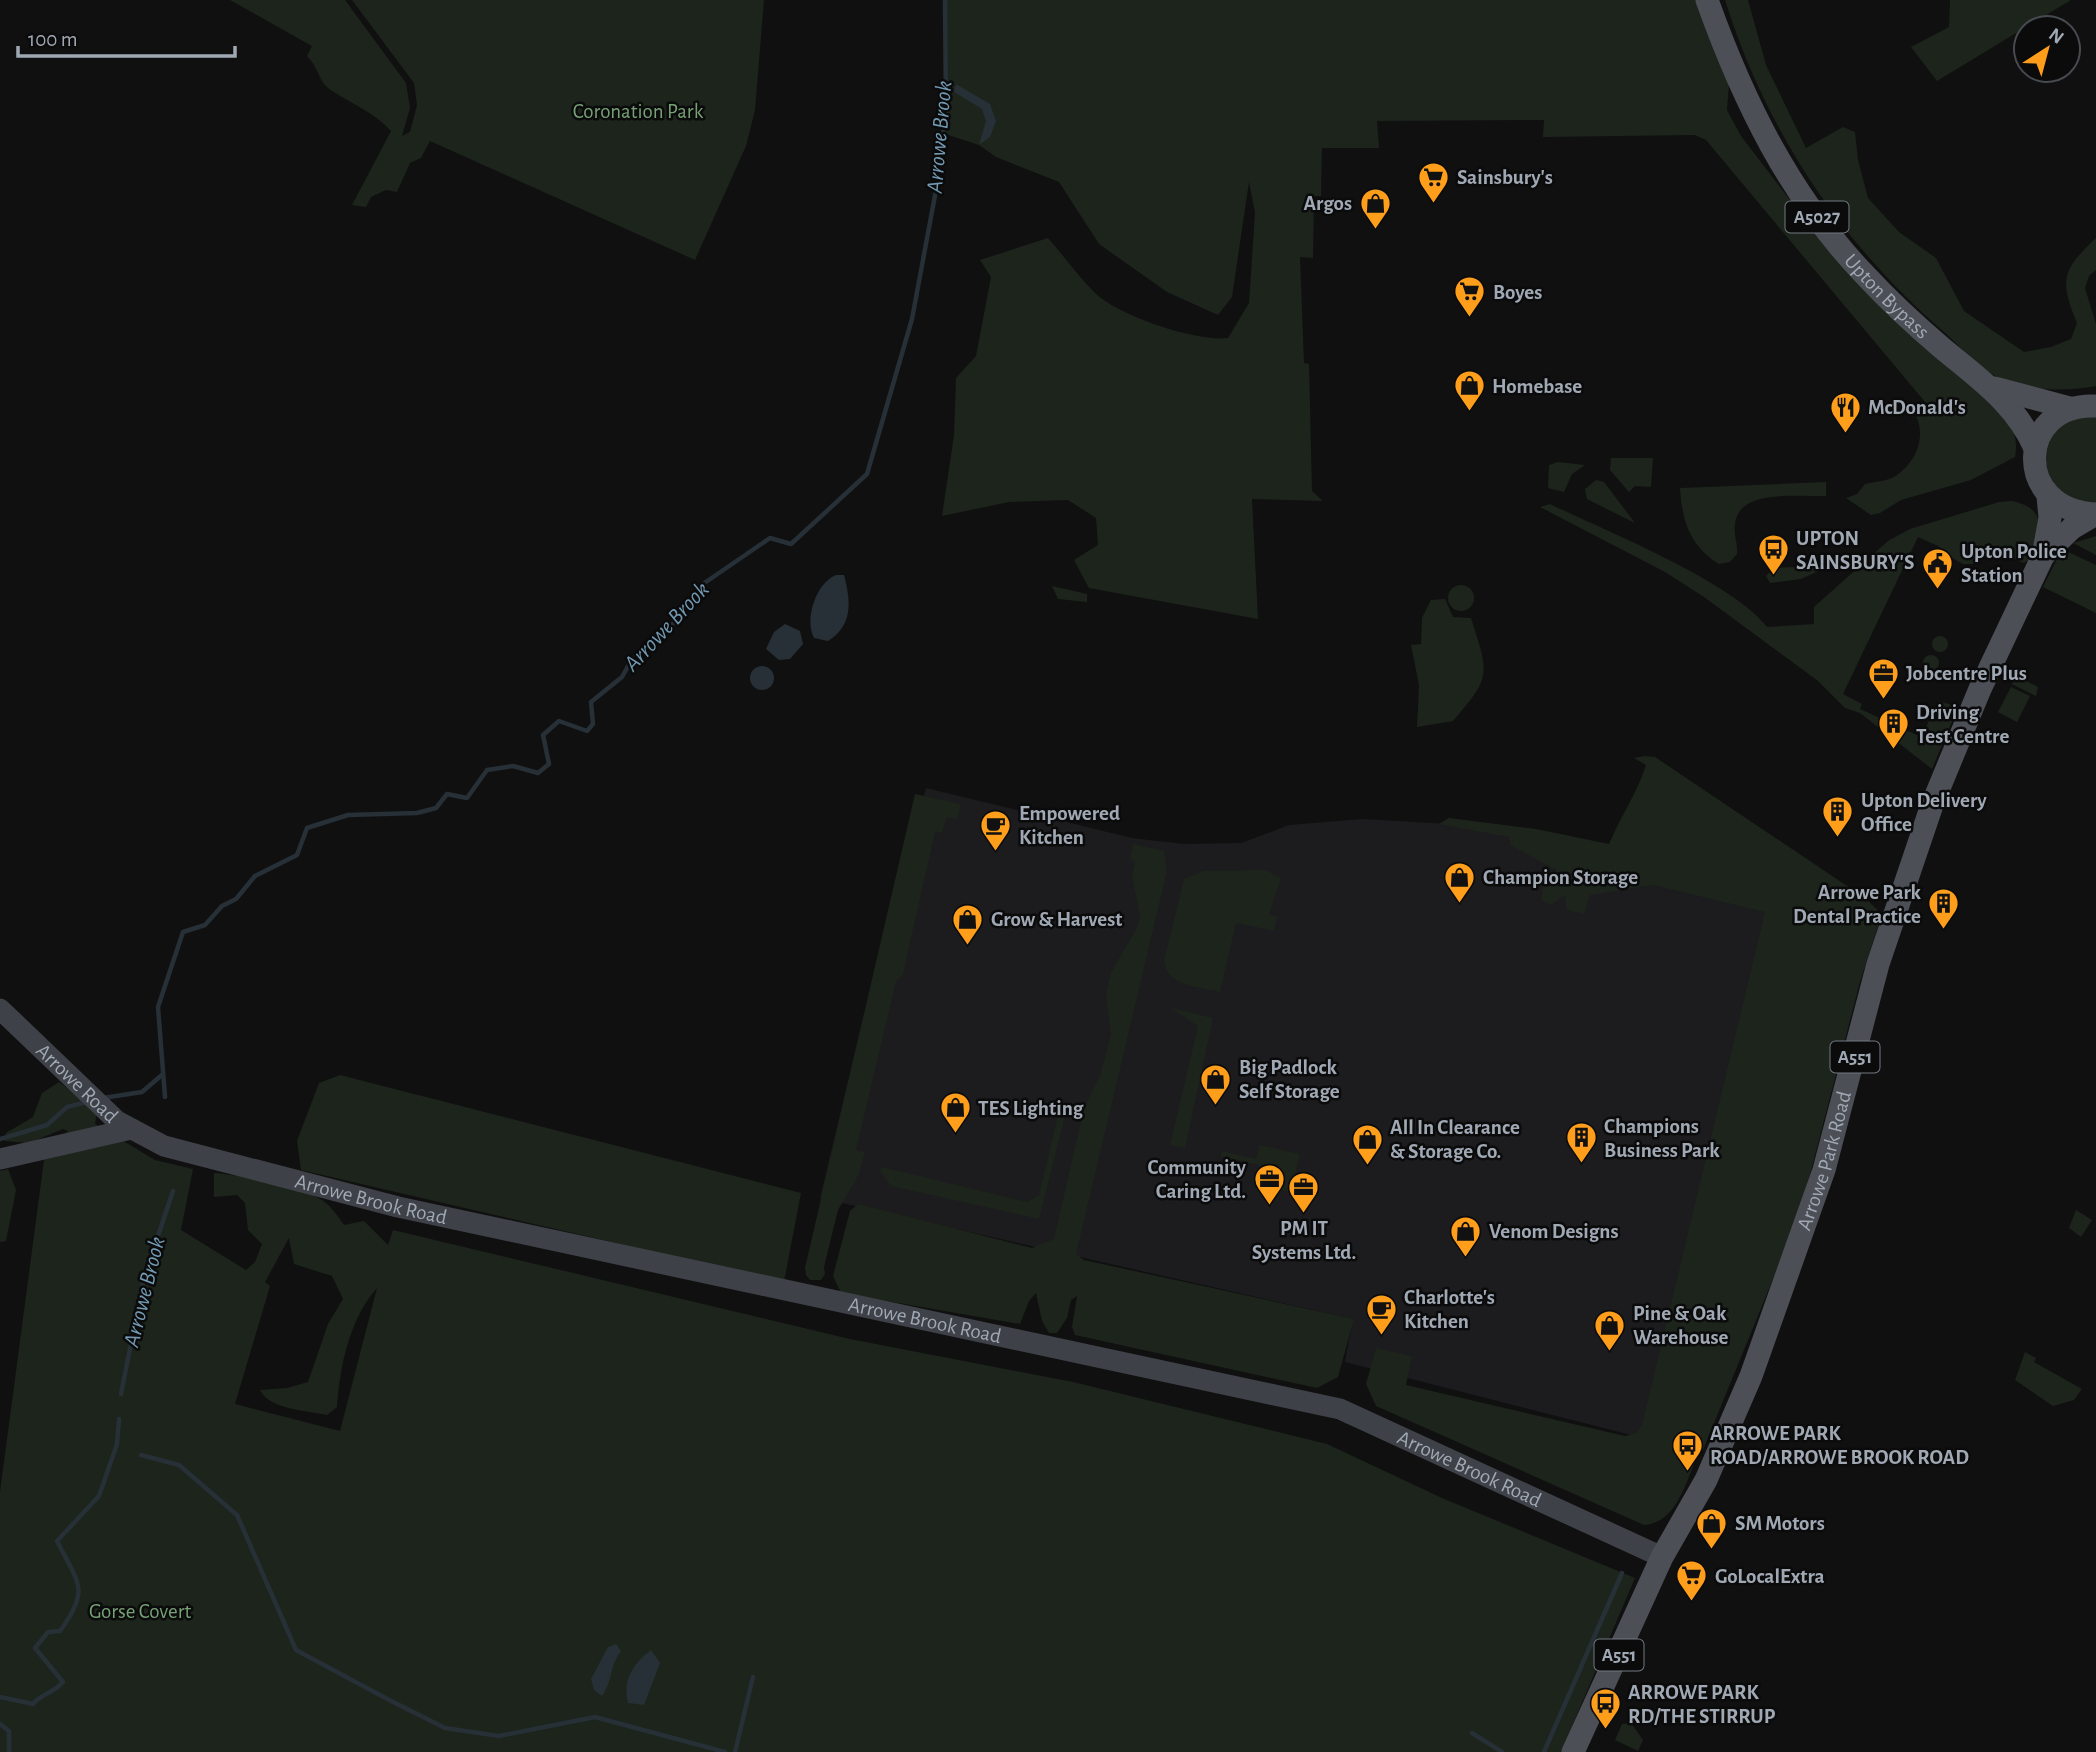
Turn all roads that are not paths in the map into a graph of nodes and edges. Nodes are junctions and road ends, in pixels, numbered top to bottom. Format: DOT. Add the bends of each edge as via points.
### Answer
graph roads {
  1 [pos="1707,0"];
  2 [pos="1992,388"];
  3 [pos="2086,405"];
  4 [pos="2035,448"];
  5 [pos="2048,496"];
  6 [pos="2096,514"];
  7 [pos="2043,556"];
  8 [pos="0,1009"];
  9 [pos="131,1129"];
  10 [pos="164,1146"];
  11 [pos="0,1159"];
  12 [pos="1662,1557"];
  13 [pos="1573,1752"];
  1 -- 2 [label="main road, Upton Bypass / A5027" via="1762,133 1836,244 1896,306"];
  2 -- 3 [label="main road, Upton Bypass / A5027"];
  2 -- 4 [label="main road, Upton Bypass / A5027" via="2010,407"];
  3 -- 4 [label="main road" via="2047,424"];
  4 -- 5 [label="main road" via="2038,479"];
  5 -- 6 [label="main road" via="2078,513"];
  5 -- 7 [label="main road, Arrowe Park Road / A551" via="2050,518"];
  6 -- 7 [label="main road, Arrowe Park Road / A551" via="2072,528"];
  7 -- 12 [label="main road, Arrowe Park Road / A551" via="1932,805 1878,964 1824,1170 1751,1376 1706,1480"];
  8 -- 9 [label="street, Arrowe Road" via="102,1108"];
  9 -- 10 [label="street, Arrowe Road"];
  9 -- 11 [label="street"];
  10 -- 12 [label="street, Arrowe Brook Road" via="398,1207 1340,1409"];
  12 -- 13 [label="main road, Arrowe Park Road / A551"];
}
